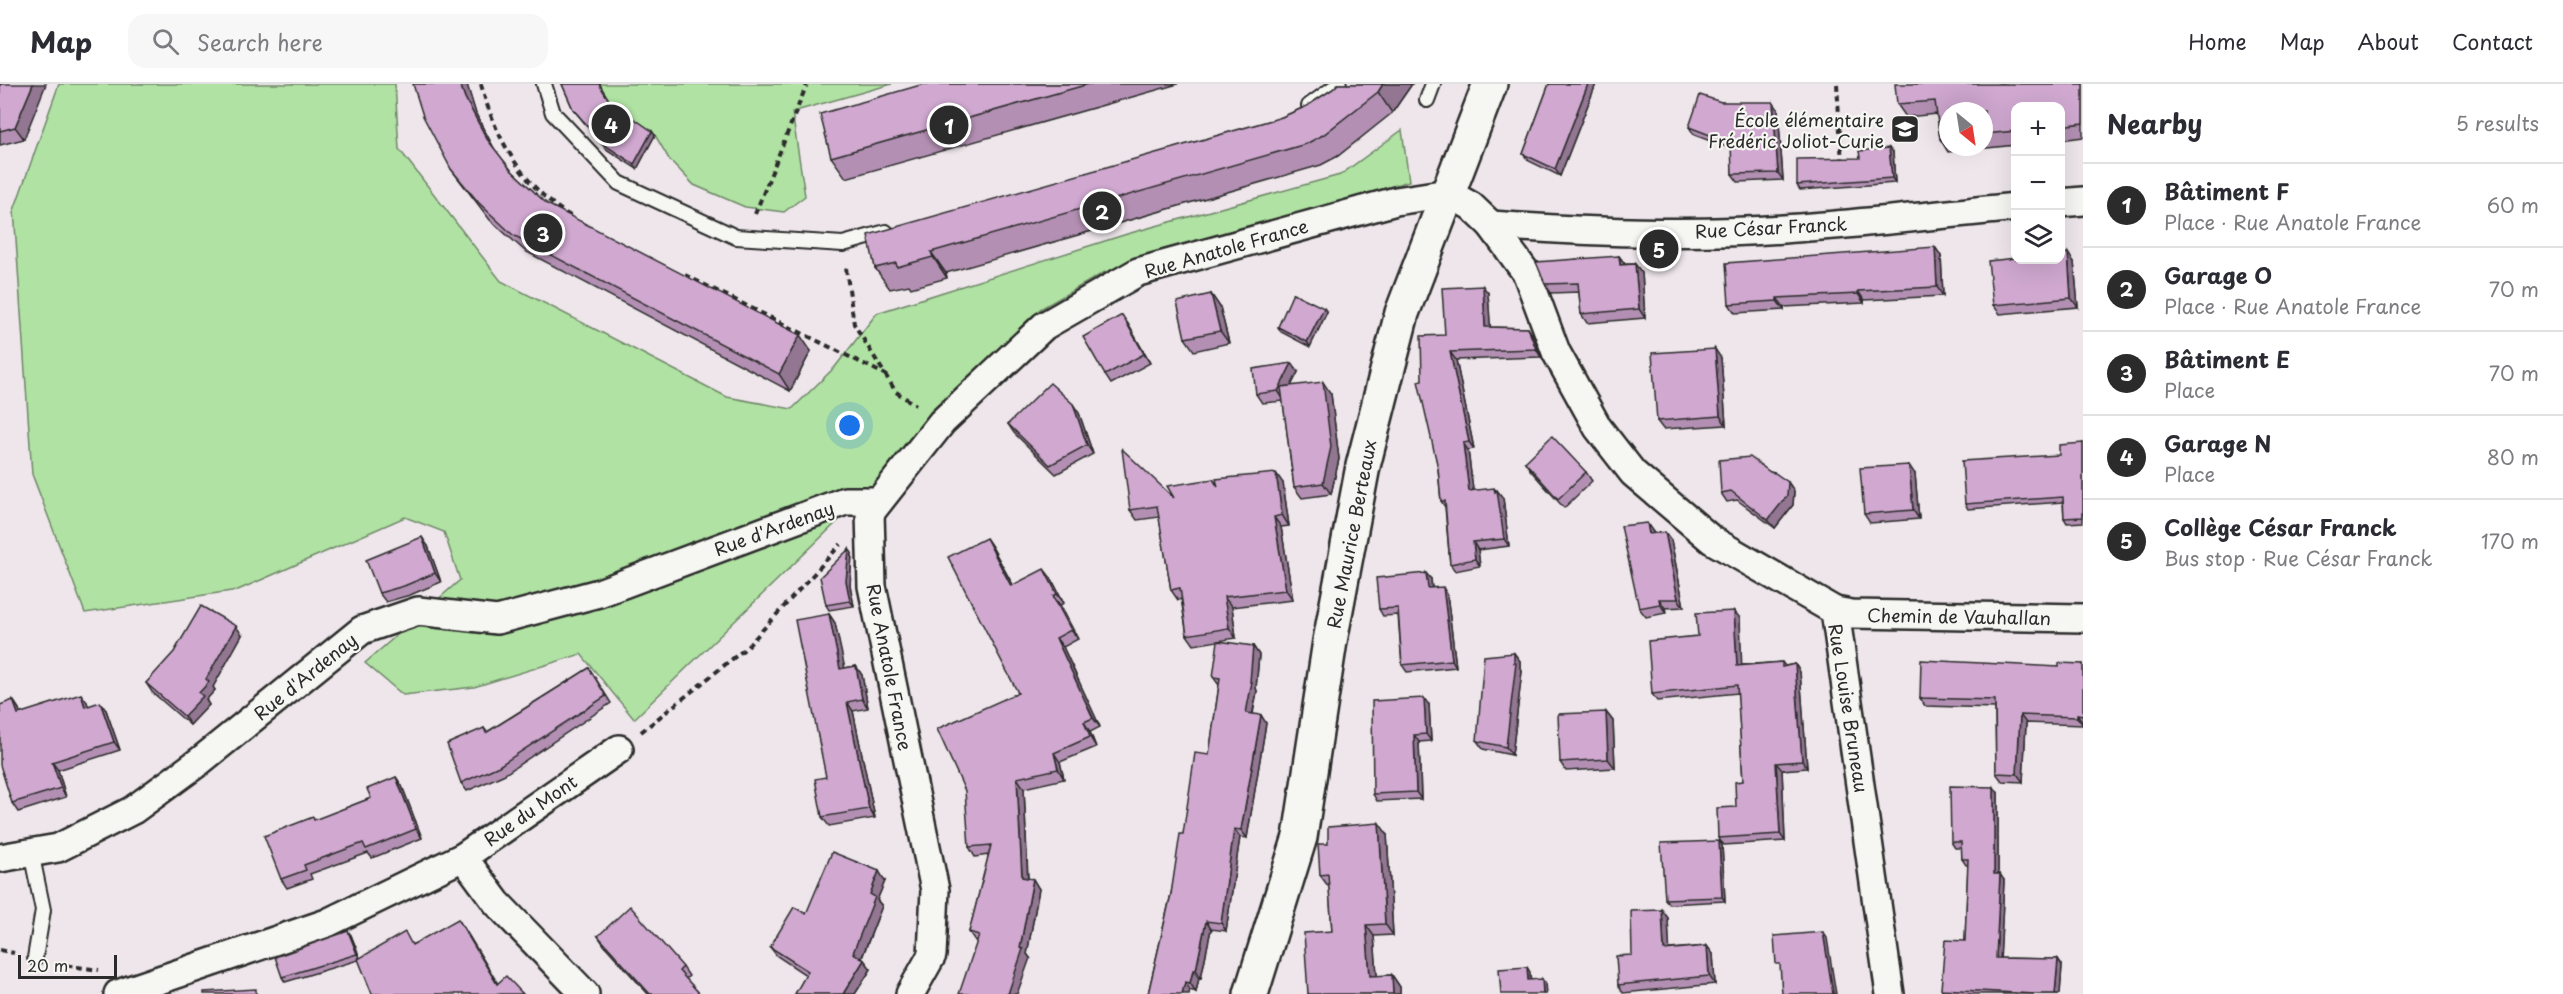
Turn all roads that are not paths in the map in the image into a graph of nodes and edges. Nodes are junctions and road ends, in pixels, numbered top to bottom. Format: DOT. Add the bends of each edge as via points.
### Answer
graph roads {
  1 [pos="544,84"];
  2 [pos="1339,84"];
  3 [pos="1433,84"];
  4 [pos="1490,84"];
  5 [pos="1427,100"];
  6 [pos="1297,114"];
  7 [pos="1448,193"];
  8 [pos="2083,201"];
  9 [pos="2065,203"];
  10 [pos="2011,207"];
  11 [pos="1491,225"];
  12 [pos="899,228"];
  13 [pos="874,507"];
  14 [pos="1835,611"];
  15 [pos="2083,618"];
  16 [pos="620,749"];
  17 [pos="31,852"];
  18 [pos="463,857"];
  19 [pos="0,858"];
  20 [pos="34,958"];
  21 [pos="119,994"];
  22 [pos="585,994"];
  23 [pos="910,994"];
  24 [pos="1251,994"];
  25 [pos="1890,994"];
  1 -- 12 [label="lane" via="554,113 619,183 736,237 843,244"];
  2 -- 6 [label="lane"];
  3 -- 5 [label="lane"];
  4 -- 7 [label="main road, Rue Maurice Berteaux"];
  7 -- 11 [label="street, Rue Louise Bruneau" via="1471,206"];
  7 -- 13 [label="street, Rue Anatole France" via="1396,201 1138,272 1044,326 942,422"];
  7 -- 24 [label="main road, Rue Maurice Berteaux" via="1402,313 1363,466 1330,640 1300,837"];
  8 -- 9 [label="street"];
  10 -- 11 [label="street, Rue César Franck" via="1782,230"];
  11 -- 14 [label="street, Rue Louise Bruneau" via="1527,274 1556,352 1598,428 1633,473 1712,540"];
  13 -- 17 [label="street, Rue d'Ardenay" via="845,501 599,593 496,620 418,611 362,630 133,810 58,848"];
  13 -- 23 [label="street, Rue Anatole France" via="872,586 935,890 932,955"];
  14 -- 15 [label="street, Chemin de Vauhallan"];
  14 -- 25 [label="street, Rue Louise Bruneau"];
  16 -- 18 [label="street, Rue du Mont"];
  17 -- 19 [label="street, Rue d'Ardenay"];
  17 -- 20 [label="lane" via="43,910"];
  18 -- 21 [label="street, Rue du Mont" via="327,923"];
  18 -- 22 [label="street" via="497,903"];
}
